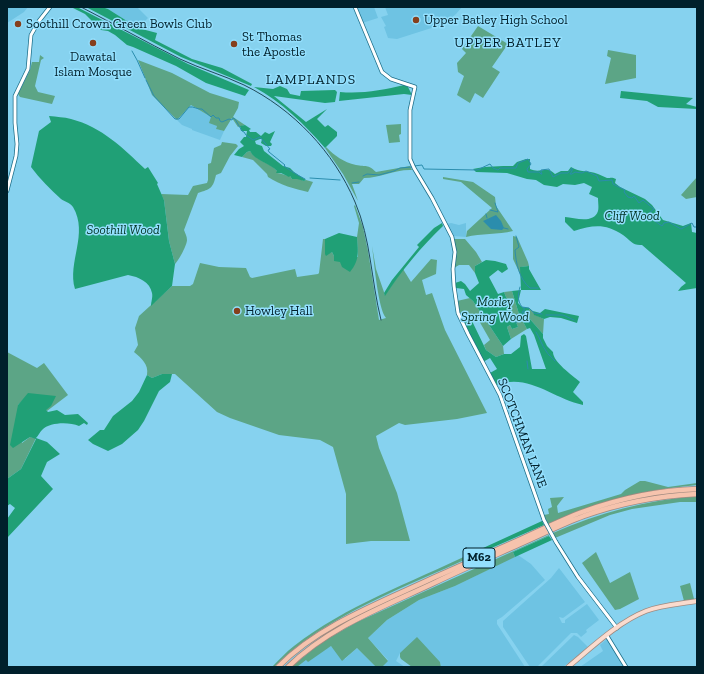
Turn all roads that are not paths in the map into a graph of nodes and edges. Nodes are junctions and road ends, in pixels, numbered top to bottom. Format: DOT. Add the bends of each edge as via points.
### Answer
graph roads {
  1 [pos="50,7"];
  2 [pos="356,7"];
  3 [pos="409,85"];
  4 [pos="413,95"];
  5 [pos="7,191"];
  6 [pos="697,488"];
  7 [pos="697,494"];
  8 [pos="697,601"];
  9 [pos="617,628"];
  10 [pos="607,636"];
  11 [pos="278,667"];
  12 [pos="288,667"];
  13 [pos="568,667"];
  14 [pos="626,667"];
  1 -- 5 [label="main road" via="31,35 28,69 15,96 16,156"];
  2 -- 3 [label="main road" via="382,72 391,79"];
  3 -- 4 [label="main road"];
  3 -- 4 [label="main road" via="415,86"];
  4 -- 9 [label="main road, SCOTCHMAN LANE, bridge" via="410,110 412,164 452,237 458,313 500,395 544,520 578,576"];
  6 -- 11 [label="highway, M62" via="626,499 581,512 332,626"];
  7 -- 12 [label="highway, M62" via="630,503 584,516 356,619 308,649"];
  8 -- 9 [label="main road" via="646,611"];
  9 -- 10 [label="main road"];
  10 -- 13 [label="main road"];
  10 -- 14 [label="main road"];
}
